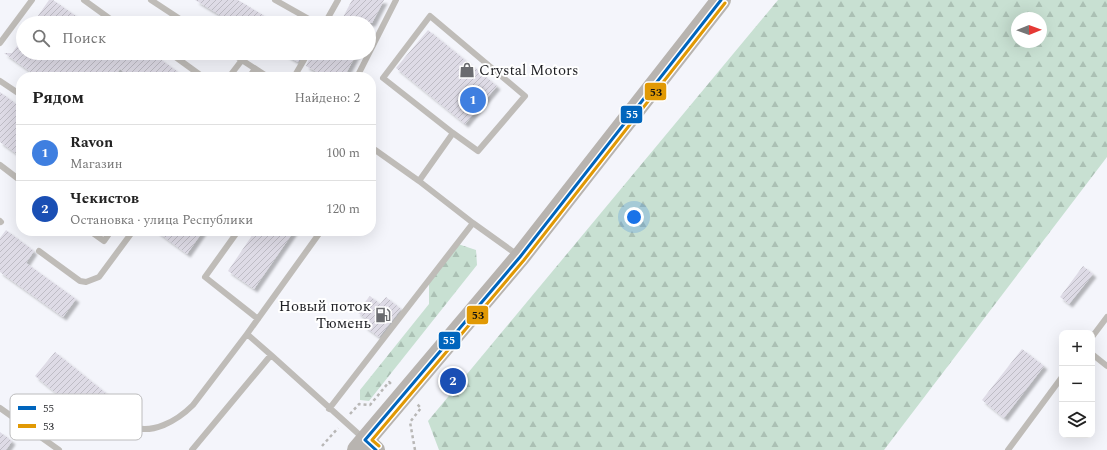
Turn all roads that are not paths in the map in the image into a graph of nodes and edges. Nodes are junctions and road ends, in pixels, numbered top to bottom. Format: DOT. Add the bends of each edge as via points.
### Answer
graph roads {
  1 [pos="32,0"];
  2 [pos="84,0"];
  3 [pos="151,0"];
  4 [pos="275,0"];
  5 [pos="338,0"];
  6 [pos="396,0"];
  7 [pos="721,0"];
  8 [pos="20,16"];
  9 [pos="106,16"];
  10 [pos="175,16"];
  11 [pos="304,16"];
  12 [pos="329,16"];
  13 [pos="16,22"];
  14 [pos="376,39"];
  15 [pos="0,44"];
  16 [pos="180,60"];
  17 [pos="242,60"];
  18 [pos="304,60"];
  19 [pos="366,60"];
  20 [pos="255,69"];
  21 [pos="196,72"];
  22 [pos="233,72"];
  23 [pos="253,72"];
  24 [pos="260,72"];
  25 [pos="297,72"];
  26 [pos="360,72"];
  27 [pos="0,81"];
  28 [pos="16,92"];
  29 [pos="452,133"];
  30 [pos="376,151"];
  31 [pos="0,165"];
  32 [pos="16,176"];
  33 [pos="419,181"];
  34 [pos="473,222"];
  35 [pos="97,236"];
  36 [pos="108,236"];
  37 [pos="129,236"];
  38 [pos="234,236"];
  39 [pos="317,236"];
  40 [pos="39,251"];
  41 [pos="520,257"];
  42 [pos="1107,317"];
  43 [pos="258,319"];
  44 [pos="1095,333"];
  45 [pos="247,334"];
  46 [pos="271,355"];
  47 [pos="1095,356"];
  48 [pos="1107,366"];
  49 [pos="1059,381"];
  50 [pos="0,408"];
  51 [pos="330,409"];
  52 [pos="10,415"];
  53 [pos="142,429"];
  54 [pos="44,440"];
  55 [pos="366,447"];
  56 [pos="58,450"];
  57 [pos="192,450"];
  58 [pos="1008,450"];
  1 -- 8 [label="lane"];
  2 -- 9 [label="lane"];
  3 -- 10 [label="lane"];
  4 -- 11 [label="lane"];
  5 -- 12 [label="lane"];
  6 -- 14 [label="lane"];
  7 -- 41 [label="main road"];
  13 -- 15 [label="lane"];
  16 -- 21 [label="lane"];
  17 -- 20 [label="lane"];
  17 -- 22 [label="lane"];
  18 -- 25 [label="lane"];
  19 -- 26 [label="lane"];
  20 -- 23 [label="lane"];
  20 -- 24 [label="lane"];
  27 -- 28 [label="lane"];
  29 -- 29 [label="lane" via="478,150 525,96 430,16 382,78"];
  29 -- 33 [label="lane"];
  30 -- 33 [label="lane"];
  31 -- 32 [label="lane"];
  33 -- 34 [label="lane"];
  34 -- 41 [label="lane"];
  34 -- 51 [label="lane"];
  35 -- 36 [label="lane" via="104,241"];
  37 -- 40 [label="lane" via="99,277 86,282 80,281"];
  38 -- 43 [label="lane" via="205,277"];
  39 -- 43 [label="lane"];
  41 -- 55 [label="main road"];
  42 -- 44 [label="lane"];
  43 -- 45 [label="lane"];
  45 -- 46 [label="lane"];
  45 -- 53 [label="lane" via="184,413 173,421"];
  46 -- 51 [label="lane"];
  46 -- 57 [label="lane"];
  47 -- 48 [label="lane"];
  49 -- 58 [label="lane"];
  50 -- 52 [label="lane"];
  51 -- 55 [label="lane"];
  54 -- 56 [label="lane"];
}
